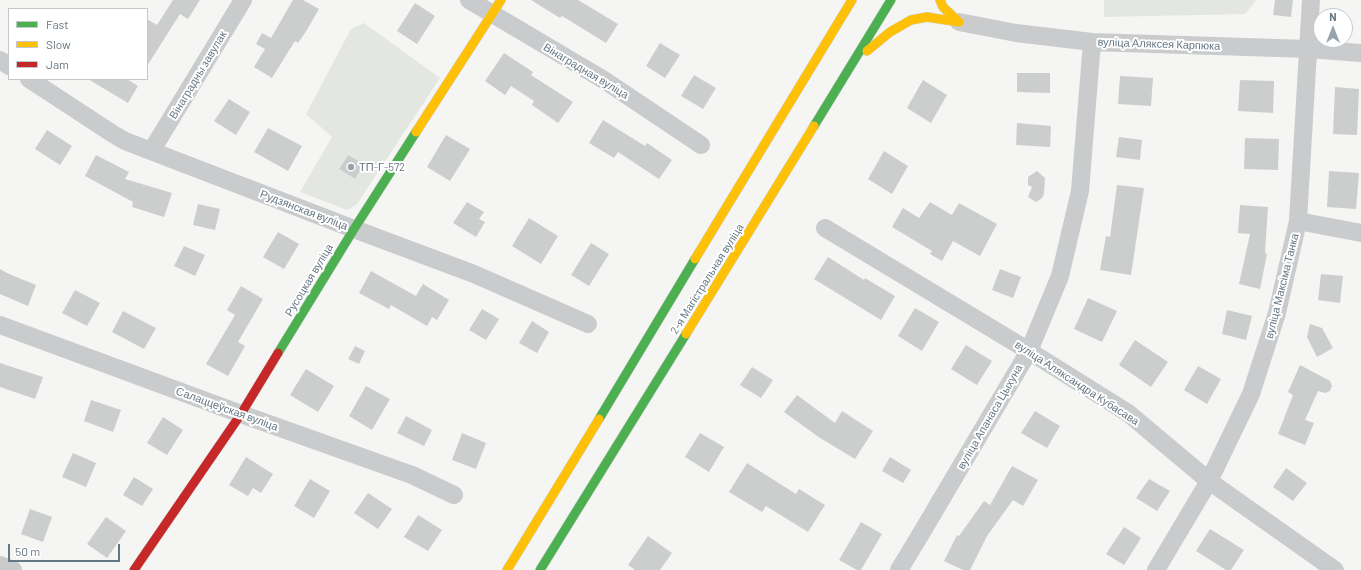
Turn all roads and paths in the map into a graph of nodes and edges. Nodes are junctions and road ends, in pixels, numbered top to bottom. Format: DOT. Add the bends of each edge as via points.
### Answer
graph roads {
  1 [pos="243,0"];
  2 [pos="469,0"];
  3 [pos="852,0"];
  4 [pos="891,0"];
  5 [pos="940,0"];
  6 [pos="1311,0"];
  7 [pos="838,6"];
  8 [pos="497,7"];
  9 [pos="959,22"];
  10 [pos="836,25"];
  11 [pos="1092,42"];
  12 [pos="1308,49"];
  13 [pos="1361,53"];
  14 [pos="854,62"];
  15 [pos="31,80"];
  16 [pos="701,144"];
  17 [pos="152,150"];
  18 [pos="1298,220"];
  19 [pos="825,228"];
  20 [pos="354,229"];
  21 [pos="1361,233"];
  22 [pos="588,324"];
  23 [pos="0,326"];
  24 [pos="1029,351"];
  25 [pos="241,414"];
  26 [pos="1209,481"];
  27 [pos="454,495"];
  28 [pos="0,565"];
  29 [pos="13,570"];
  30 [pos="134,570"];
  31 [pos="507,570"];
  32 [pos="540,570"];
  33 [pos="899,570"];
  34 [pos="1156,570"];
  35 [pos="1335,570"];
  1 -- 17 [label="street, Вінаградны завулак"];
  2 -- 8 [label="street, Вінаградная вуліца"];
  3 -- 10 [label="main road, 2-я Магістральная вуліца"];
  4 -- 14 [label="main road, 2-я Магістральная вуліца"];
  5 -- 9 [label="main road" via="943,7"];
  6 -- 12 [label="street, вуліца Максіма Танка"];
  7 -- 10 [label="main road"];
  8 -- 16 [label="street, Вінаградная вуліца"];
  8 -- 20 [label="main road, Русоцкая вуліца"];
  9 -- 11 [label="street, вуліца Аляксея Карпюка" via="1016,33"];
  9 -- 14 [label="main road" via="927,17 911,20 890,32"];
  10 -- 31 [label="main road, 2-я Магістральная вуліца"];
  11 -- 12 [label="street, вуліца Аляксея Карпюка"];
  11 -- 24 [label="street, вуліца Апанаса Цыхуна" via="1080,190 1060,276"];
  12 -- 13 [label="street, вуліца Аляксея Карпюка"];
  12 -- 18 [label="street, вуліца Максіма Танка"];
  14 -- 32 [label="main road, 2-я Магістральная вуліца"];
  15 -- 17 [label="street, Рудзянская вуліца" via="113,134"];
  17 -- 20 [label="street, Рудзянская вуліца"];
  18 -- 21 [label="street"];
  18 -- 26 [label="street, вуліца Максіма Танка" via="1278,313 1251,394"];
  19 -- 24 [label="street, вуліца Аляксандра Кубасава"];
  20 -- 22 [label="street, Рудзянская вуліца" via="474,274"];
  20 -- 25 [label="main road, Русоцкая вуліца"];
  23 -- 25 [label="street, Салаццеўская вуліца"];
  24 -- 26 [label="street, вуліца Аляксандра Кубасава" via="1128,413"];
  24 -- 33 [label="street, вуліца Апанаса Цыхуна"];
  25 -- 27 [label="street, Салаццеўская вуліца" via="412,475"];
  25 -- 30 [label="main road, Русоцкая вуліца"];
  26 -- 34 [label="street, вуліца Максіма Танка"];
  26 -- 35 [label="street, вуліца Аляксандра Кубасава"];
  28 -- 29 [label="street"];
}
